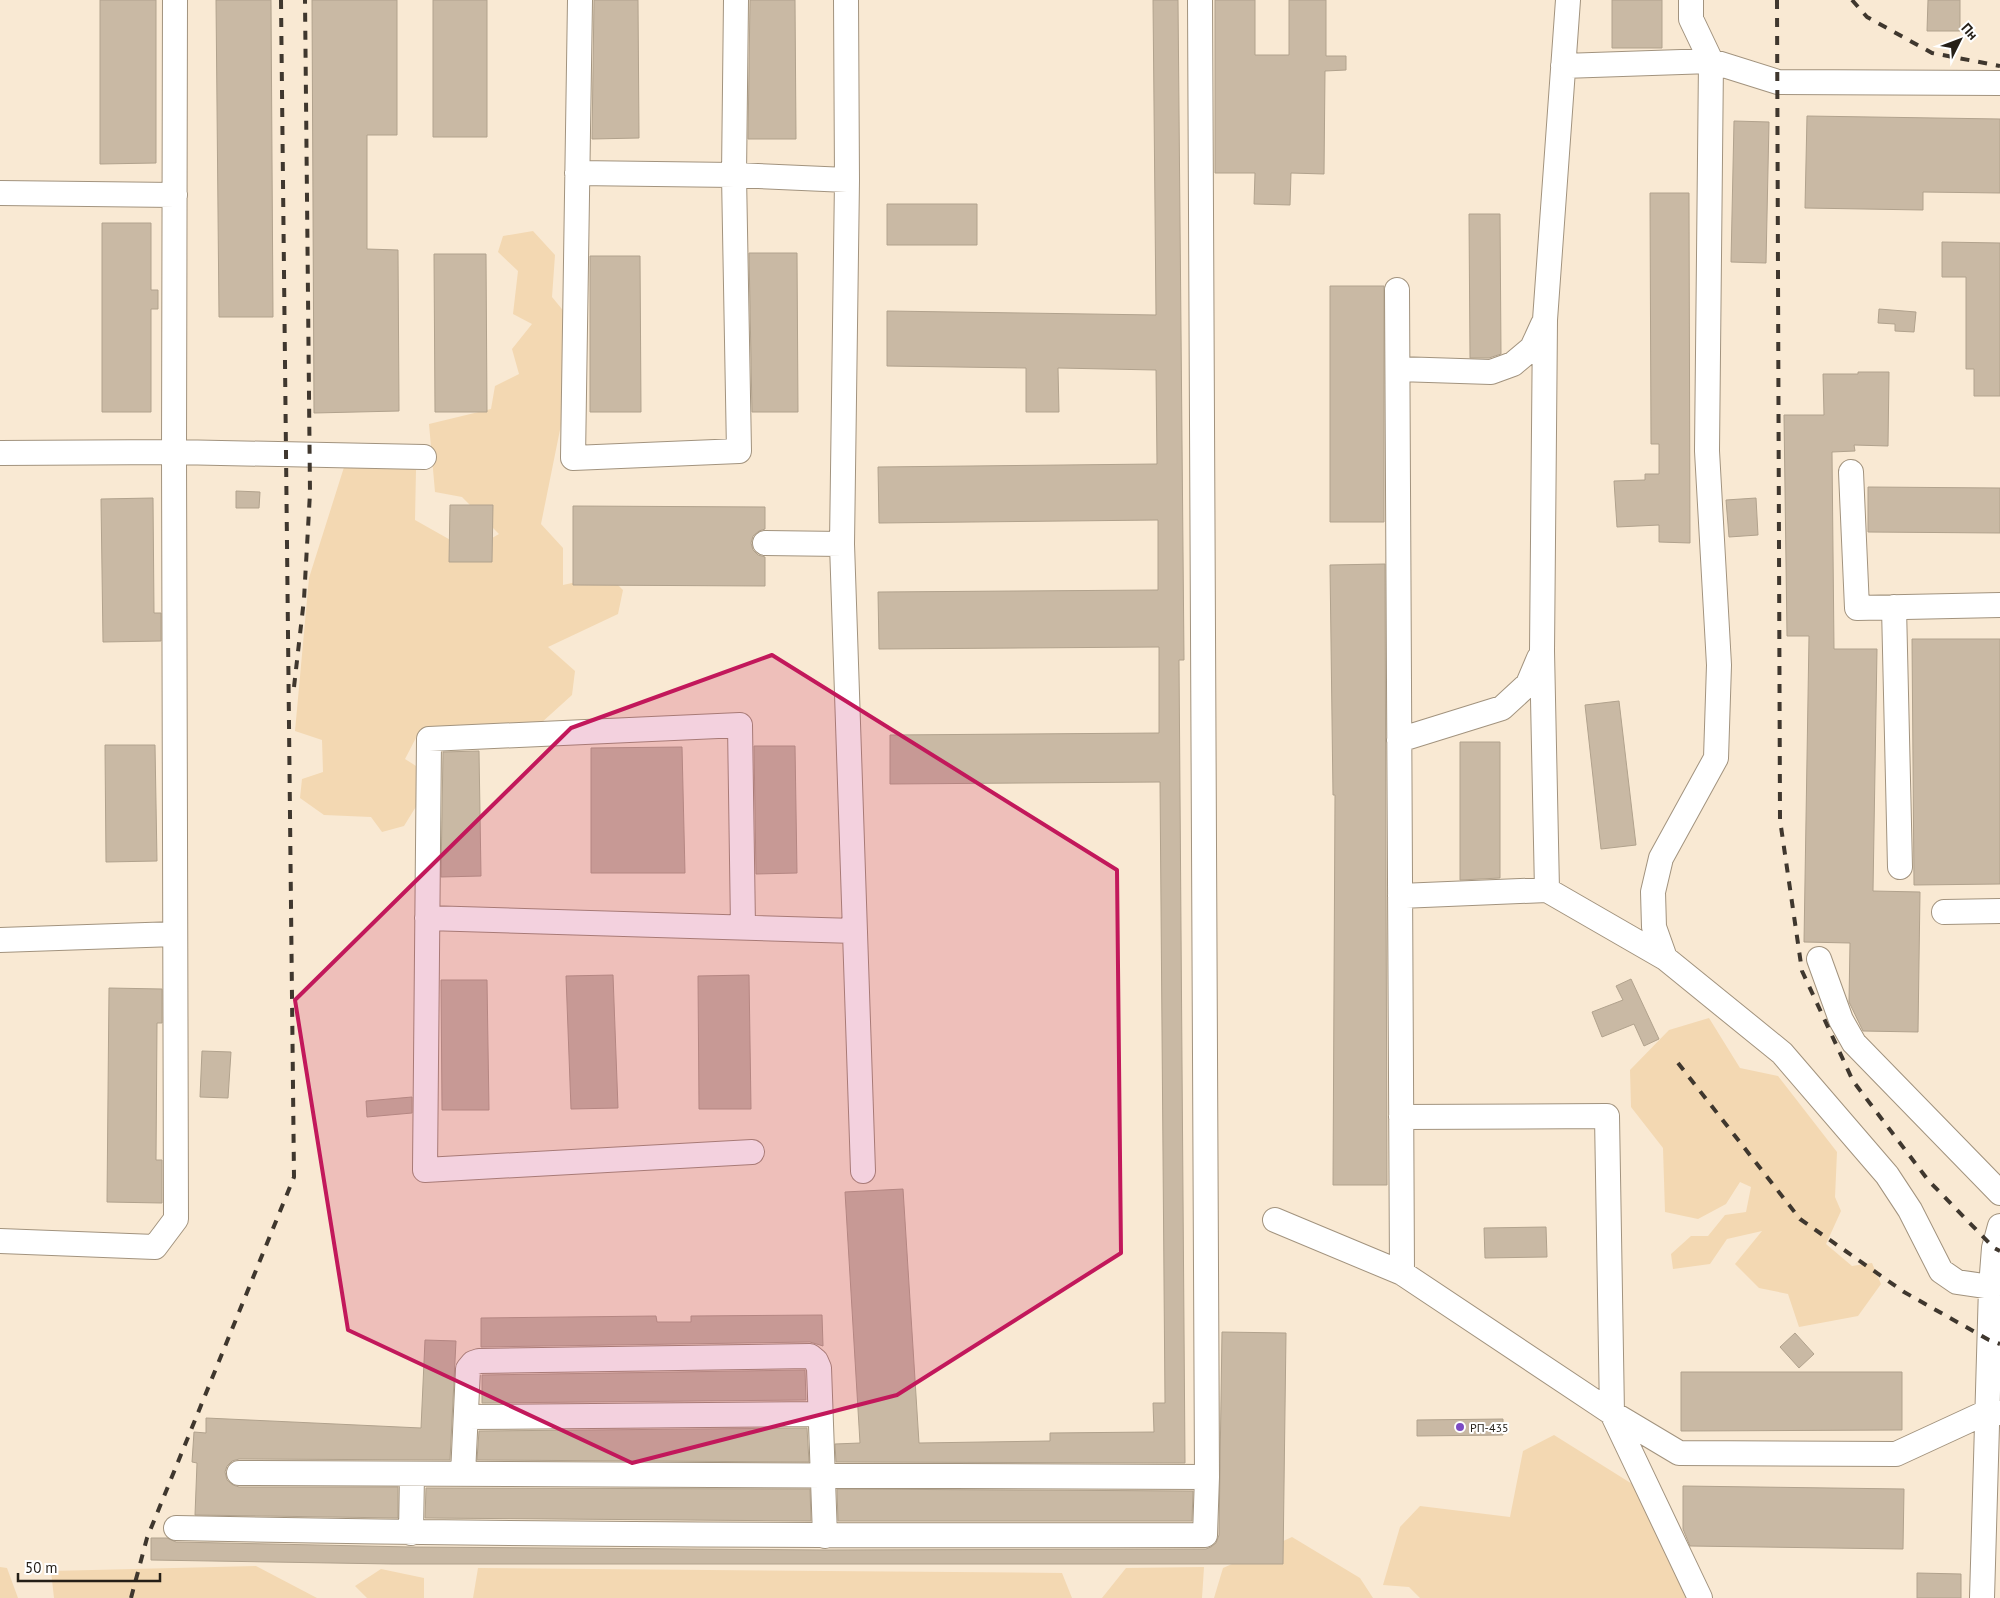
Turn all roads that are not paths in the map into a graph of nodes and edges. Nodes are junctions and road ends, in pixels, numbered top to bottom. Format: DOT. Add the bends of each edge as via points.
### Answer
graph roads {
  1 [pos="175,0"];
  2 [pos="580,0"];
  3 [pos="736,0"];
  4 [pos="846,0"];
  5 [pos="1200,0"];
  6 [pos="1568,0"];
  7 [pos="1691,0"];
  8 [pos="1711,61"];
  9 [pos="1563,66"];
  10 [pos="2000,83"];
  11 [pos="577,173"];
  12 [pos="734,175"];
  13 [pos="847,180"];
  14 [pos="0,193"];
  15 [pos="174,195"];
  16 [pos="1397,290"];
  17 [pos="1545,320"];
  18 [pos="1398,369"];
  19 [pos="174,452"];
  20 [pos="0,453"];
  21 [pos="424,457"];
  22 [pos="1851,472"];
  23 [pos="765,543"];
  24 [pos="842,544"];
  25 [pos="2000,605"];
  26 [pos="1894,607"];
  27 [pos="1542,652"];
  28 [pos="1399,740"];
  29 [pos="1900,867"];
  30 [pos="1547,890"];
  31 [pos="1400,896"];
  32 [pos="2000,911"];
  33 [pos="1944,912"];
  34 [pos="427,918"];
  35 [pos="743,927"];
  36 [pos="855,931"];
  37 [pos="175,934"];
  38 [pos="0,940"];
  39 [pos="1665,958"];
  40 [pos="1819,959"];
  41 [pos="1401,1117"];
  42 [pos="752,1152"];
  43 [pos="863,1171"];
  44 [pos="2000,1193"];
  45 [pos="1274,1220"];
  46 [pos="2000,1226"];
  47 [pos="0,1241"];
  48 [pos="1402,1273"];
  49 [pos="1991,1286"];
  50 [pos="1994,1412"];
  51 [pos="1612,1413"];
  52 [pos="820,1414"];
  53 [pos="466,1417"];
  54 [pos="239,1473"];
  55 [pos="412,1474"];
  56 [pos="463,1474"];
  57 [pos="822,1476"];
  58 [pos="1206,1477"];
  59 [pos="176,1528"];
  60 [pos="411,1533"];
  61 [pos="825,1536"];
  62 [pos="1700,1598"];
  63 [pos="1982,1598"];
  1 -- 15 [label="street"];
  2 -- 11 [label="street"];
  3 -- 12 [label="street"];
  4 -- 13 [label="street"];
  5 -- 58 [label="street"];
  6 -- 9 [label="street"];
  7 -- 8 [label="street" via="1691,19"];
  8 -- 9 [label="street"];
  8 -- 10 [label="street" via="1778,82"];
  8 -- 39 [label="street" via="1707,451 1719,665 1716,758 1660,858 1652,892 1654,927"];
  9 -- 17 [label="street"];
  11 -- 12 [label="street"];
  11 -- 12 [label="street" via="573,458 739,451"];
  12 -- 13 [label="street"];
  13 -- 24 [label="street"];
  14 -- 15 [label="street"];
  15 -- 19 [label="street"];
  16 -- 18 [label="street"];
  17 -- 18 [label="street" via="1532,348 1513,364 1491,372"];
  17 -- 27 [label="street"];
  18 -- 28 [label="street"];
  19 -- 20 [label="street"];
  19 -- 21 [label="street"];
  19 -- 37 [label="street"];
  22 -- 26 [label="street" via="1857,608"];
  23 -- 24 [label="street"];
  24 -- 36 [label="street"];
  25 -- 26 [label="street"];
  26 -- 29 [label="street"];
  27 -- 28 [label="street" via="1528,684 1502,708"];
  27 -- 30 [label="street"];
  28 -- 31 [label="street"];
  30 -- 31 [label="street"];
  30 -- 39 [label="street"];
  31 -- 41 [label="street"];
  32 -- 33 [label="street"];
  34 -- 35 [label="street"];
  34 -- 35 [label="street" via="429,739 740,725"];
  34 -- 42 [label="street" via="425,1170"];
  35 -- 36 [label="street"];
  36 -- 43 [label="street"];
  37 -- 38 [label="street"];
  37 -- 47 [label="street" via="176,1219 155,1246"];
  39 -- 49 [label="street" via="1782,1053 1887,1175 1910,1210 1942,1271 1957,1282"];
  40 -- 44 [label="street" via="1841,1020 1854,1044"];
  41 -- 48 [label="street"];
  41 -- 51 [label="street" via="1607,1116"];
  45 -- 48 [label="street"];
  46 -- 49 [label="street" via="1994,1248"];
  48 -- 51 [label="street"];
  49 -- 50 [label="street"];
  50 -- 51 [label="street" via="1896,1454 1679,1453"];
  50 -- 63 [label="street"];
  51 -- 62 [label="street"];
  52 -- 53 [label="street"];
  52 -- 53 [label="street" via="819,1368 810,1356 479,1361 468,1369"];
  52 -- 57 [label="street"];
  53 -- 56 [label="street"];
  54 -- 55 [label="street"];
  55 -- 56 [label="street"];
  55 -- 60 [label="street"];
  56 -- 57 [label="street"];
  57 -- 58 [label="street"];
  57 -- 61 [label="street"];
  58 -- 61 [label="street" via="1205,1535"];
  59 -- 60 [label="street"];
  60 -- 61 [label="street"];
}
